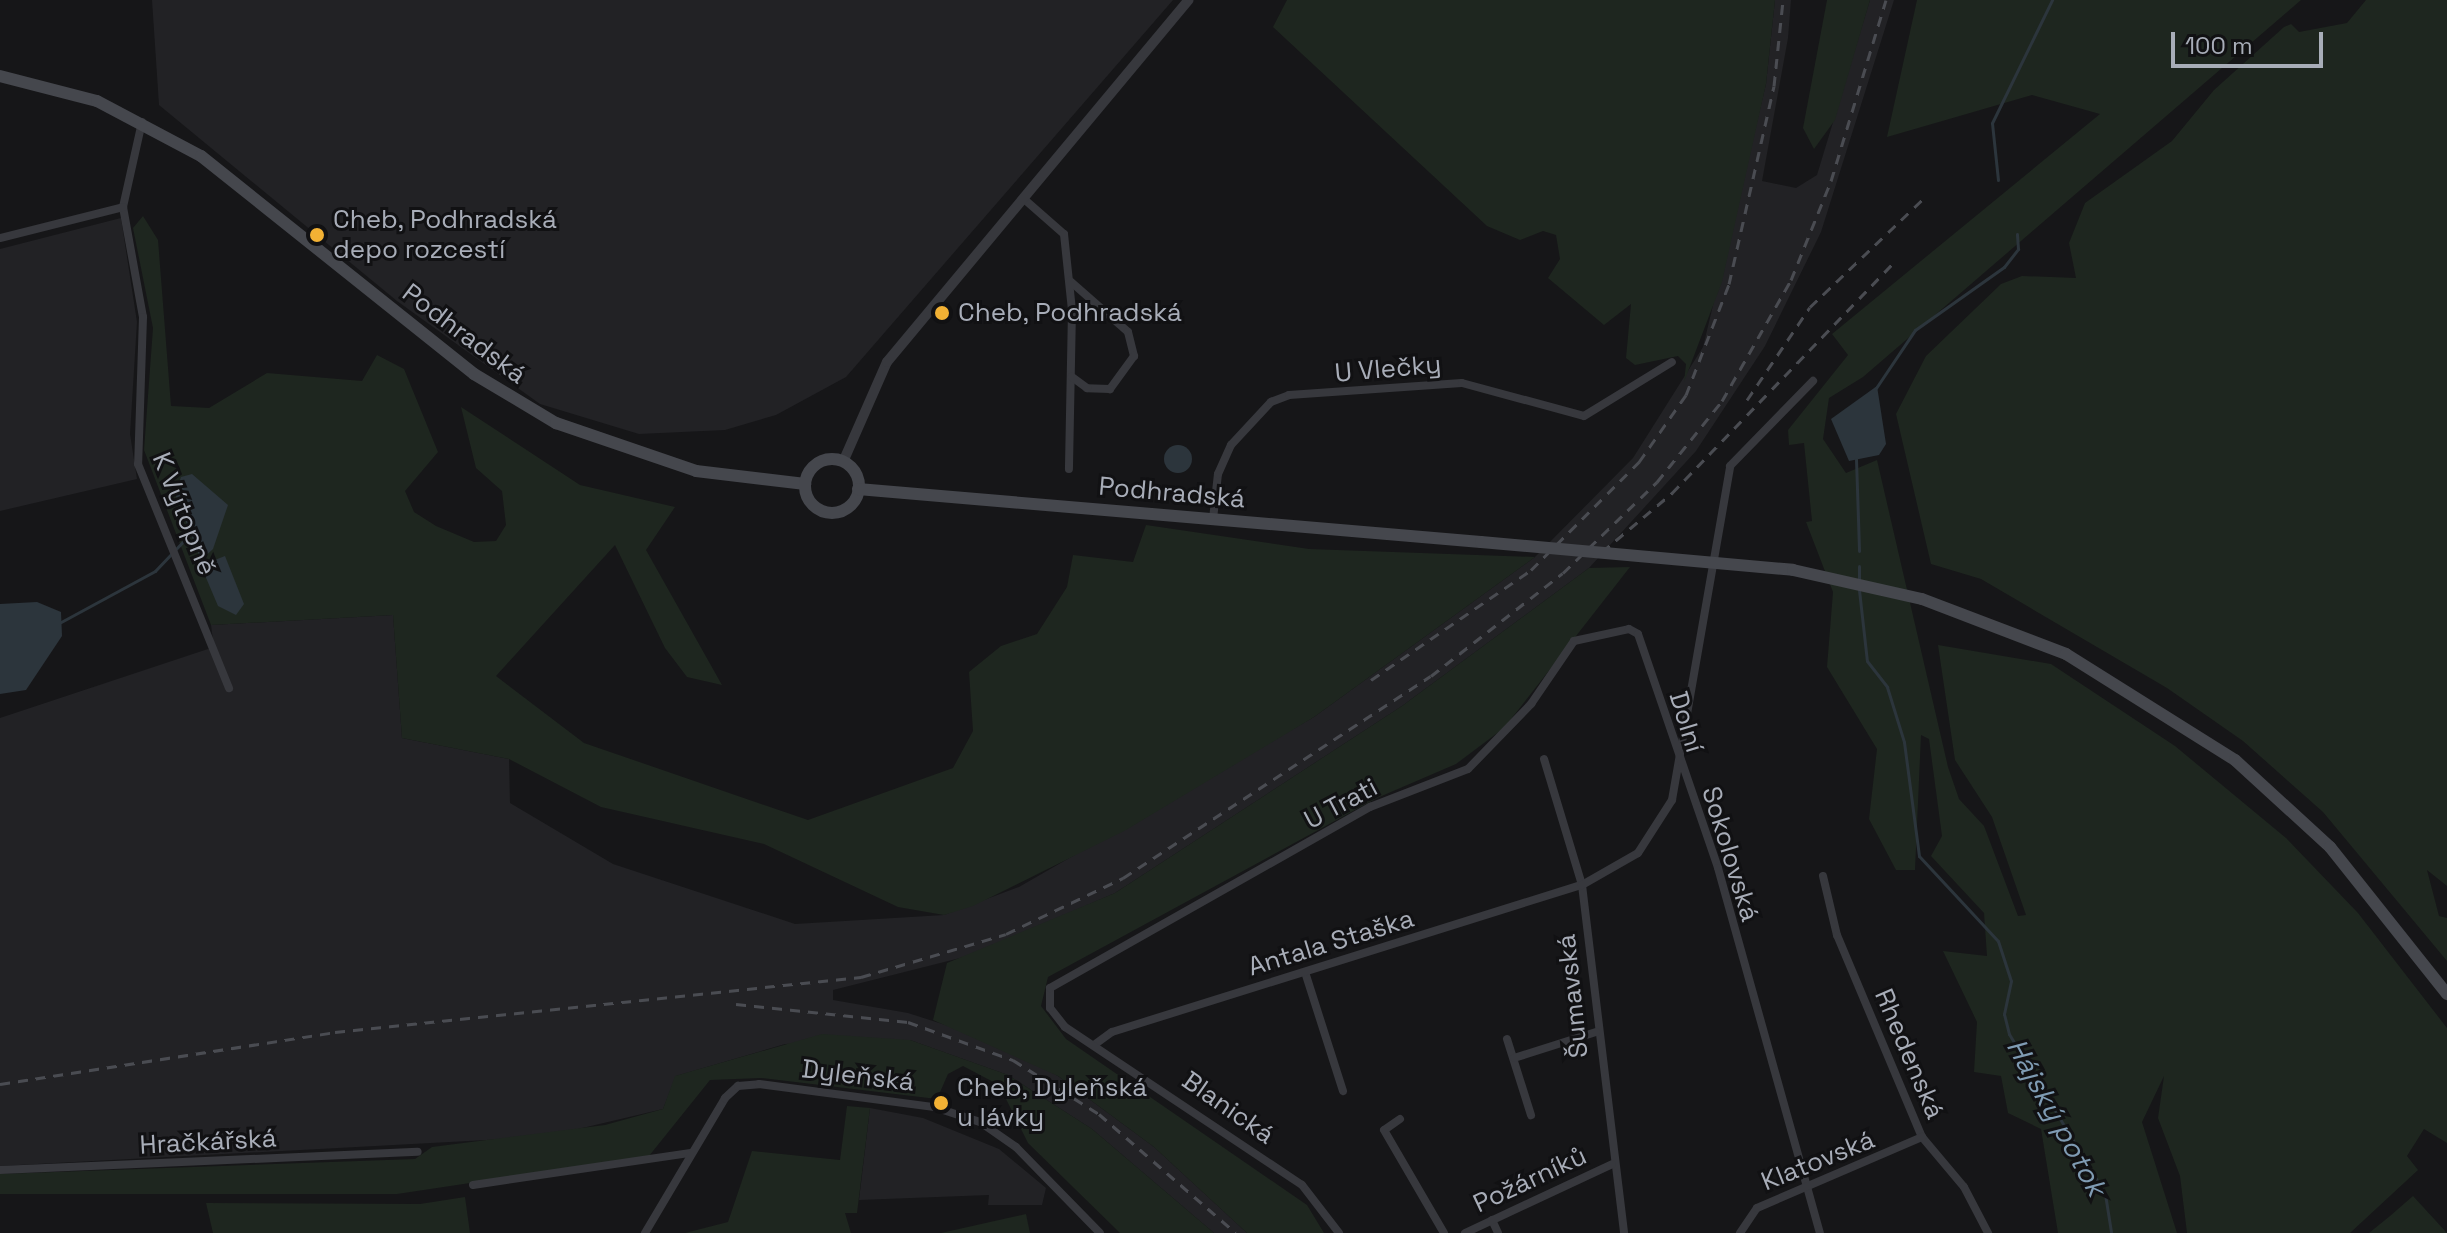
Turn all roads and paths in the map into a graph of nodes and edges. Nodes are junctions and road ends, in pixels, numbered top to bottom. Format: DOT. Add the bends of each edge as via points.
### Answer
graph roads {
  1 [pos="1189,0"];
  2 [pos="0,76"];
  3 [pos="142,122"];
  4 [pos="1024,199"];
  5 [pos="123,207"];
  6 [pos="0,238"];
  7 [pos="1069,280"];
  8 [pos="1672,362"];
  9 [pos="1072,377"];
  10 [pos="1813,381"];
  11 [pos="843,462"];
  12 [pos="1069,469"];
  13 [pos="805,484"];
  14 [pos="858,489"];
  15 [pos="1213,519"];
  16 [pos="1629,629"];
  17 [pos="229,688"];
  18 [pos="1544,759"];
  19 [pos="1680,767"];
  20 [pos="1823,876"];
  21 [pos="1582,885"];
  22 [pos="1305,972"];
  23 [pos="2447,994"];
  24 [pos="1049,998"];
  25 [pos="1596,1032"];
  26 [pos="1507,1039"];
  27 [pos="1094,1045"];
  28 [pos="1514,1058"];
  29 [pos="1343,1091"];
  30 [pos="1531,1115"];
  31 [pos="1400,1119"];
  32 [pos="1922,1137"];
  33 [pos="418,1152"];
  34 [pos="691,1153"];
  35 [pos="1612,1164"];
  36 [pos="0,1170"];
  37 [pos="1811,1184"];
  38 [pos="473,1185"];
  39 [pos="1492,1220"];
  40 [pos="1094,1231"];
  41 [pos="645,1233"];
  42 [pos="1339,1233"];
  43 [pos="1444,1233"];
  44 [pos="1465,1233"];
  45 [pos="1498,1233"];
  46 [pos="1624,1233"];
  47 [pos="1740,1233"];
  48 [pos="1820,1233"];
  49 [pos="1988,1233"];
  1 -- 4 [label="street"];
  2 -- 3 [label="main road, Podhradská" via="78,94"];
  3 -- 5 [label="street"];
  3 -- 13 [label="main road, Podhradská" via="214,165 474,374 532,411 657,462"];
  4 -- 7 [label="street, Podhradská" via="1064,234"];
  4 -- 11 [label="street" via="887,362"];
  5 -- 6 [label="street"];
  5 -- 17 [label="street, K Výtopně" via="143,317 138,464"];
  7 -- 9 [label="street, Podhradská"];
  7 -- 9 [label="street" via="1128,332 1134,356 1110,389 1087,388"];
  8 -- 15 [label="street, U Vlečky" via="1584,416 1462,383 1289,395 1271,402 1231,445 1218,474"];
  9 -- 12 [label="street, Podhradská"];
  10 -- 19 [label="street, Sokolovská" via="1738,452 1727,480"];
  11 -- 13 [label="main road" via="821,462"];
  11 -- 14 [label="main road"];
  13 -- 14 [label="main road" via="809,500 828,513 848,507"];
  14 -- 15 [label="main road, Podhradská"];
  15 -- 23 [label="main road, Podhradská, bridge" via="1793,570 1922,599 2066,654 2235,760 2330,847"];
  16 -- 19 [label="street, Dolní" via="1638,634"];
  16 -- 24 [label="street, U Trati" via="1574,641 1531,704 1468,769 1370,807 1056,981"];
  18 -- 21 [label="street, Šumavská"];
  19 -- 21 [label="street, Dolní" via="1650,840"];
  19 -- 37 [label="street, Sokolovská"];
  20 -- 32 [label="street, Rhedenská" via="1837,935"];
  21 -- 22 [label="street, Antala Staška"];
  21 -- 25 [label="street, Šumavská"];
  22 -- 27 [label="street, Antala Staška" via="1112,1032"];
  22 -- 29 [label="street"];
  24 -- 27 [label="street, Blanická" via="1056,1018"];
  25 -- 28 [label="street"];
  25 -- 35 [label="street, Šumavská"];
  26 -- 28 [label="street"];
  27 -- 42 [label="street, Blanická" via="1302,1185"];
  28 -- 30 [label="street"];
  31 -- 43 [label="street" via="1384,1130"];
  32 -- 37 [label="street, Klatovská"];
  32 -- 49 [label="street, Rhedenská" via="1964,1187"];
  33 -- 36 [label="street, Hračkářská"];
  34 -- 38 [label="street"];
  34 -- 40 [label="street, Dyleňská" via="725,1098 743,1085 934,1107 1008,1141"];
  34 -- 41 [label="street, Dyleňská"];
  35 -- 39 [label="street, Požárníků"];
  35 -- 46 [label="street, Šumavská"];
  37 -- 47 [label="street, Klatovská" via="1757,1208"];
  37 -- 48 [label="street, Sokolovská"];
  39 -- 44 [label="street, Požárníků"];
  39 -- 45 [label="street"];
}
